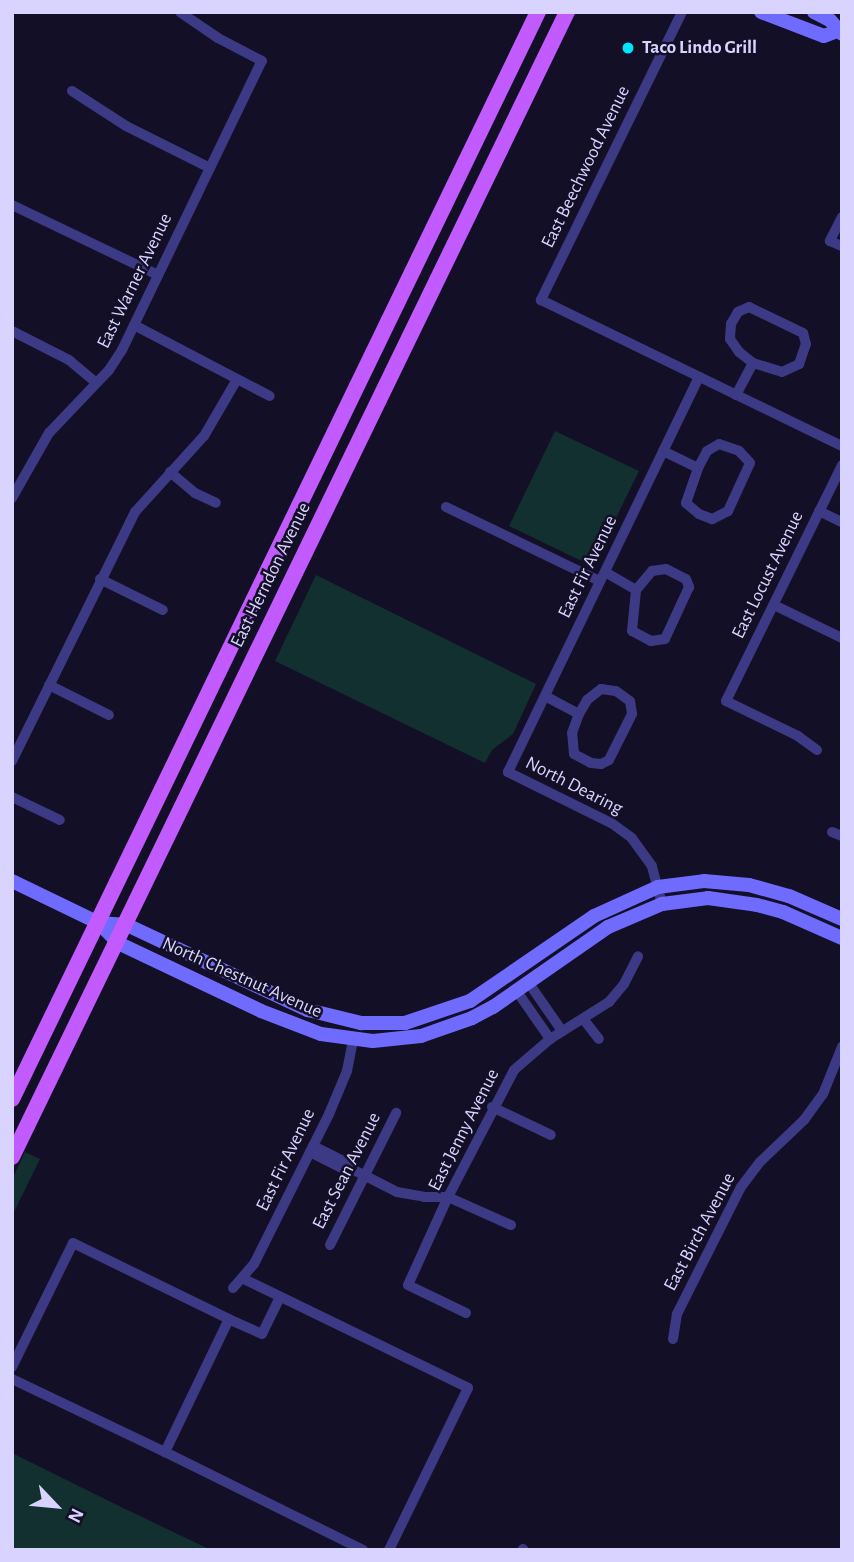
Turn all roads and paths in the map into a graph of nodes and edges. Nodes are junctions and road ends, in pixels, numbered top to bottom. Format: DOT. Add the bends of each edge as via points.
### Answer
graph roads {
  1 [pos="180,12"];
  2 [pos="538,12"];
  3 [pos="567,12"];
  4 [pos="682,12"];
  5 [pos="761,12"];
  6 [pos="814,12"];
  7 [pos="840,29"];
  8 [pos="72,92"];
  9 [pos="210,167"];
  10 [pos="12,205"];
  11 [pos="842,216"];
  12 [pos="842,246"];
  13 [pos="158,275"];
  14 [pos="134,325"];
  15 [pos="12,331"];
  16 [pos="753,363"];
  17 [pos="699,377"];
  18 [pos="236,381"];
  19 [pos="96,383"];
  20 [pos="736,395"];
  21 [pos="270,396"];
  22 [pos="842,446"];
  23 [pos="663,451"];
  24 [pos="842,465"];
  25 [pos="698,468"];
  26 [pos="170,472"];
  27 [pos="12,498"];
  28 [pos="216,503"];
  29 [pos="446,507"];
  30 [pos="819,511"];
  31 [pos="842,522"];
  32 [pos="603,577"];
  33 [pos="100,579"];
  34 [pos="636,590"];
  35 [pos="774,605"];
  36 [pos="163,610"];
  37 [pos="842,638"];
  38 [pos="49,685"];
  39 [pos="545,696"];
  40 [pos="579,713"];
  41 [pos="109,715"];
  42 [pos="817,750"];
  43 [pos="12,761"];
  44 [pos="508,772"];
  45 [pos="12,797"];
  46 [pos="60,820"];
  47 [pos="12,881"];
  48 [pos="659,887"];
  49 [pos="662,904"];
  50 [pos="842,919"];
  51 [pos="99,923"];
  52 [pos="127,925"];
  53 [pos="842,938"];
  54 [pos="118,943"];
  55 [pos="638,956"];
  56 [pos="493,986"];
  57 [pos="522,986"];
  58 [pos="584,1020"];
  59 [pos="289,1023"];
  60 [pos="361,1023"];
  61 [pos="562,1031"];
  62 [pos="353,1039"];
  63 [pos="550,1039"];
  64 [pos="599,1039"];
  65 [pos="842,1047"];
  66 [pos="12,1099"];
  67 [pos="492,1107"];
  68 [pos="396,1113"];
  69 [pos="551,1135"];
  70 [pos="312,1149"];
  71 [pos="12,1157"];
  72 [pos="364,1176"];
  73 [pos="448,1197"];
  74 [pos="511,1225"];
  75 [pos="330,1245"];
  76 [pos="244,1279"];
  77 [pos="233,1288"];
  78 [pos="280,1297"];
  79 [pos="466,1313"];
  80 [pos="229,1319"];
  81 [pos="673,1339"];
  82 [pos="12,1367"];
  83 [pos="12,1379"];
  84 [pos="165,1452"];
  85 [pos="363,1550"];
  86 [pos="389,1550"];
  1 -- 9 [label="street, East Warner Avenue" via="262,61"];
  2 -- 51 [label="main road, East Herndon Avenue"];
  3 -- 52 [label="main road, East Herndon Avenue"];
  4 -- 17 [label="street, East Beechwood Avenue" via="541,300"];
  5 -- 7 [label="main road" via="824,36"];
  6 -- 7 [label="main road"];
  8 -- 9 [label="street" via="126,126"];
  9 -- 13 [label="street, East Warner Avenue"];
  10 -- 13 [label="street"];
  11 -- 12 [label="street" via="830,241"];
  13 -- 14 [label="street, East Warner Avenue"];
  14 -- 18 [label="street"];
  14 -- 19 [label="street, East Warner Avenue" via="117,359"];
  15 -- 19 [label="street" via="69,360"];
  16 -- 16 [label="street" via="782,372 799,364 806,344 803,333 749,307 738,312 730,339"];
  16 -- 20 [label="street"];
  17 -- 20 [label="street"];
  17 -- 23 [label="street, East Fir Avenue"];
  18 -- 21 [label="street"];
  18 -- 26 [label="street" via="204,436"];
  19 -- 27 [label="street, East Warner Avenue" via="49,433"];
  20 -- 22 [label="street"];
  23 -- 25 [label="street"];
  23 -- 32 [label="street, East Fir Avenue"];
  24 -- 30 [label="street, East Locust Avenue"];
  25 -- 25 [label="street" via="707,451 719,444 739,451 750,463 728,510 712,519 686,503"];
  26 -- 28 [label="street"];
  26 -- 33 [label="street" via="135,512"];
  29 -- 32 [label="street"];
  30 -- 31 [label="street"];
  30 -- 35 [label="street, East Locust Avenue"];
  32 -- 34 [label="street"];
  32 -- 39 [label="street, East Fir Avenue"];
  33 -- 36 [label="street"];
  33 -- 38 [label="street"];
  34 -- 34 [label="street" via="652,571 666,569 686,579 689,587 665,639 651,641 632,631"];
  35 -- 37 [label="street"];
  35 -- 42 [label="street, East Locust Avenue" via="726,701"];
  38 -- 41 [label="street"];
  38 -- 43 [label="street"];
  39 -- 40 [label="street"];
  39 -- 44 [label="street, East Fir Avenue"];
  40 -- 40 [label="street" via="601,689 616,691 630,701 632,714 609,760 591,763 574,754 572,733"];
  44 -- 48 [label="street, North Dearing" via="622,830 646,855"];
  45 -- 46 [label="street"];
  47 -- 51 [label="main road, North Chestnut Avenue"];
  48 -- 49 [label="street, North Dearing"];
  48 -- 50 [label="main road, North Chestnut Avenue" via="704,881 749,885"];
  48 -- 56 [label="main road, North Chestnut Avenue" via="594,916"];
  49 -- 53 [label="main road, North Chestnut Avenue" via="708,898 757,905"];
  49 -- 57 [label="main road, North Chestnut Avenue" via="608,927"];
  51 -- 52 [label="main road, North Chestnut Avenue"];
  51 -- 54 [label="main road, North Chestnut Avenue"];
  51 -- 66 [label="main road, East Herndon Avenue"];
  52 -- 54 [label="main road, East Herndon Avenue"];
  52 -- 60 [label="main road, North Chestnut Avenue" via="308,1010"];
  54 -- 59 [label="main road, North Chestnut Avenue"];
  54 -- 71 [label="main road, East Herndon Avenue"];
  55 -- 58 [label="street, East Jenny Avenue" via="609,1002"];
  56 -- 60 [label="main road, North Chestnut Avenue" via="470,1001 421,1019"];
  56 -- 62 [label="main road" via="455,1017 409,1030 364,1032"];
  57 -- 61 [label="street"];
  57 -- 62 [label="main road, North Chestnut Avenue" via="472,1018 421,1036"];
  57 -- 63 [label="street"];
  58 -- 61 [label="street, East Jenny Avenue"];
  58 -- 64 [label="street"];
  59 -- 60 [label="main road" via="299,1018 349,1031"];
  59 -- 62 [label="main road, North Chestnut Avenue"];
  61 -- 63 [label="street, East Jenny Avenue"];
  62 -- 70 [label="street, East Fir Avenue" via="342,1087"];
  63 -- 67 [label="street, East Jenny Avenue" via="514,1070"];
  65 -- 81 [label="street, East Birch Avenue" via="823,1094 741,1187 677,1314"];
  67 -- 69 [label="street"];
  67 -- 73 [label="street, East Jenny Avenue"];
  68 -- 72 [label="street, East Sean Avenue"];
  70 -- 72 [label="street" via="345,1162"];
  70 -- 76 [label="street, East Fir Avenue"];
  72 -- 73 [label="street" via="397,1192"];
  72 -- 75 [label="street, East Sean Avenue"];
  73 -- 74 [label="street"];
  73 -- 79 [label="street, East Jenny Avenue" via="408,1285"];
  76 -- 77 [label="street, East Fir Avenue"];
  76 -- 78 [label="street"];
  78 -- 80 [label="street" via="262,1334"];
  78 -- 86 [label="street" via="468,1388"];
  80 -- 82 [label="street" via="73,1243"];
  80 -- 84 [label="street"];
  83 -- 84 [label="street"];
  84 -- 85 [label="street"];
}
